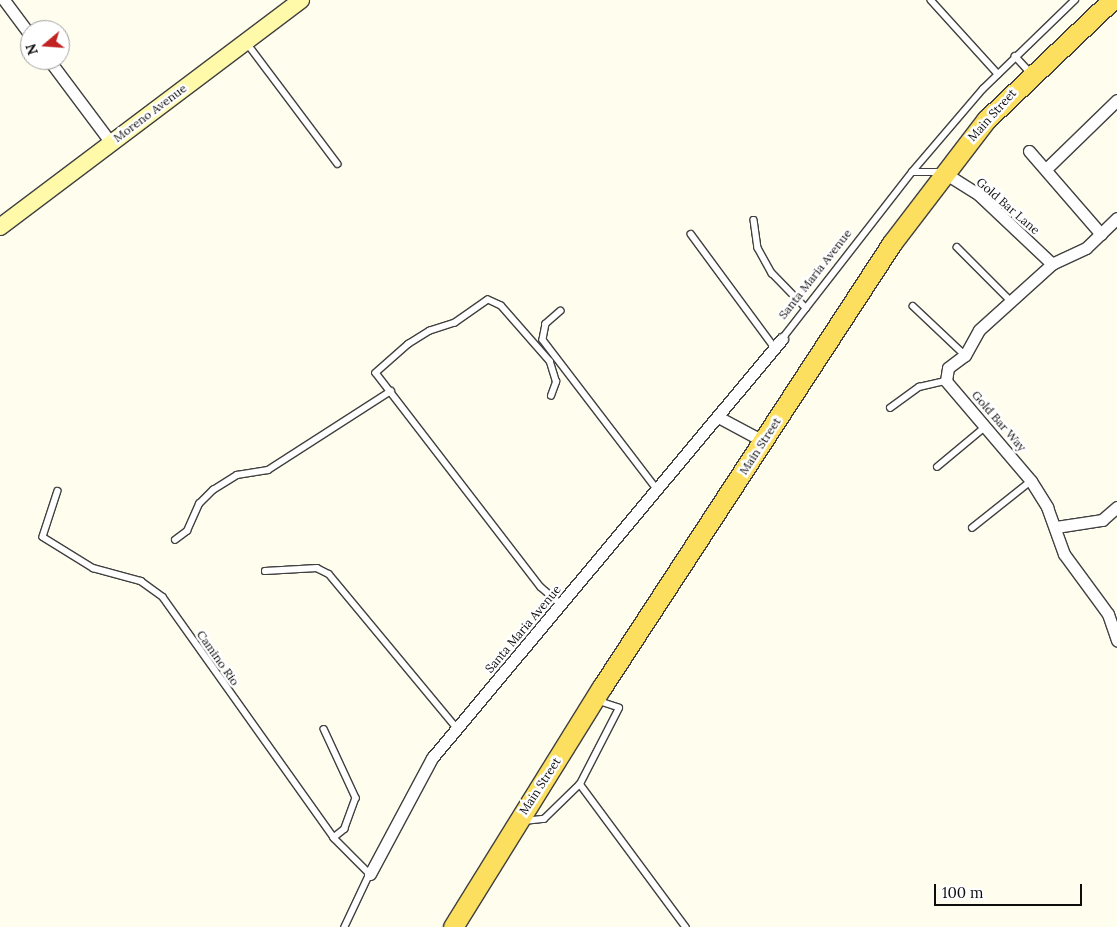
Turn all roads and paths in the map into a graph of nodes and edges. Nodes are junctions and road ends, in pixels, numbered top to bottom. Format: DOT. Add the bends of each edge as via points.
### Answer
graph roads {
  1 [pos="4,0"];
  2 [pos="301,0"];
  3 [pos="931,0"];
  4 [pos="1075,0"];
  5 [pos="1112,0"];
  6 [pos="20,22"];
  7 [pos="246,41"];
  8 [pos="1015,56"];
  9 [pos="57,70"];
  10 [pos="1031,73"];
  11 [pos="998,74"];
  12 [pos="1117,100"];
  13 [pos="111,142"];
  14 [pos="1028,151"];
  15 [pos="338,164"];
  16 [pos="1046,169"];
  17 [pos="912,172"];
  18 [pos="943,172"];
  19 [pos="1117,218"];
  20 [pos="754,220"];
  21 [pos="0,227"];
  22 [pos="691,234"];
  23 [pos="1102,234"];
  24 [pos="957,247"];
  25 [pos="1052,264"];
  26 [pos="1011,301"];
  27 [pos="914,306"];
  28 [pos="806,308"];
  29 [pos="561,311"];
  30 [pos="778,344"];
  31 [pos="966,355"];
  32 [pos="946,381"];
  33 [pos="391,392"];
  34 [pos="551,396"];
  35 [pos="890,408"];
  36 [pos="720,418"];
  37 [pos="987,426"];
  38 [pos="763,440"];
  39 [pos="936,467"];
  40 [pos="1031,481"];
  41 [pos="58,491"];
  42 [pos="658,491"];
  43 [pos="1117,507"];
  44 [pos="1056,527"];
  45 [pos="972,528"];
  46 [pos="175,540"];
  47 [pos="265,571"];
  48 [pos="562,605"];
  49 [pos="1117,640"];
  50 [pos="595,700"];
  51 [pos="457,728"];
  52 [pos="324,729"];
  53 [pos="580,784"];
  54 [pos="517,822"];
  55 [pos="334,838"];
  56 [pos="370,874"];
  57 [pos="345,927"];
  58 [pos="453,927"];
  59 [pos="686,927"];
  1 -- 6 [label="street"];
  2 -- 7 [label="street, Moreno Avenue"];
  3 -- 11 [label="lane"];
  4 -- 8 [label="lane, Santa Maria Avenue"];
  5 -- 10 [label="main road, Main Street"];
  7 -- 13 [label="street, Moreno Avenue"];
  7 -- 15 [label="lane"];
  8 -- 10 [label="lane"];
  8 -- 11 [label="lane, Santa Maria Avenue"];
  9 -- 13 [label="street"];
  10 -- 18 [label="main road, Main Street"];
  11 -- 17 [label="lane, Santa Maria Avenue"];
  12 -- 16 [label="street"];
  13 -- 21 [label="street, Moreno Avenue"];
  14 -- 16 [label="street"];
  16 -- 23 [label="street"];
  17 -- 18 [label="lane"];
  17 -- 28 [label="lane, Santa Maria Avenue"];
  18 -- 25 [label="street, Gold Bar Lane" via="978,194"];
  18 -- 38 [label="main road, Main Street"];
  19 -- 23 [label="street"];
  20 -- 28 [label="lane" via="758,248 772,273"];
  22 -- 30 [label="lane"];
  23 -- 25 [label="street" via="1069,259"];
  24 -- 26 [label="lane"];
  25 -- 26 [label="street"];
  26 -- 31 [label="street" via="979,330"];
  27 -- 31 [label="lane"];
  28 -- 30 [label="lane, Santa Maria Avenue"];
  29 -- 42 [label="lane" via="546,324 543,340"];
  30 -- 36 [label="street, Santa Maria Avenue"];
  31 -- 32 [label="street" via="948,368"];
  32 -- 35 [label="lane" via="918,387"];
  32 -- 37 [label="street, Gold Bar Way"];
  33 -- 34 [label="lane" via="376,373 386,360 488,300 500,306 550,362 556,382"];
  33 -- 46 [label="lane" via="268,470 237,475 213,490 200,504 187,531"];
  33 -- 48 [label="lane" via="541,587"];
  36 -- 38 [label="street"];
  36 -- 42 [label="street, Santa Maria Avenue"];
  37 -- 39 [label="lane"];
  37 -- 40 [label="street, Gold Bar Way"];
  38 -- 50 [label="main road, Main Street"];
  40 -- 44 [label="street, Gold Bar Way"];
  40 -- 45 [label="lane"];
  41 -- 55 [label="lane, Camino Rio" via="43,536 93,568 141,581 163,597"];
  42 -- 48 [label="street, Santa Maria Avenue"];
  43 -- 44 [label="street" via="1102,520"];
  44 -- 49 [label="street, Gold Bar Way" via="1064,554 1108,614"];
  47 -- 51 [label="lane" via="317,568 329,574"];
  48 -- 51 [label="street, Santa Maria Avenue"];
  50 -- 53 [label="lane" via="619,708"];
  50 -- 54 [label="main road, Main Street"];
  51 -- 56 [label="street, Santa Maria Avenue" via="418,779"];
  52 -- 55 [label="lane" via="356,798 345,829"];
  53 -- 54 [label="lane" via="544,818"];
  53 -- 59 [label="lane"];
  54 -- 58 [label="main road, Main Street"];
  55 -- 56 [label="lane, Camino Rio"];
  56 -- 57 [label="lane"];
}
